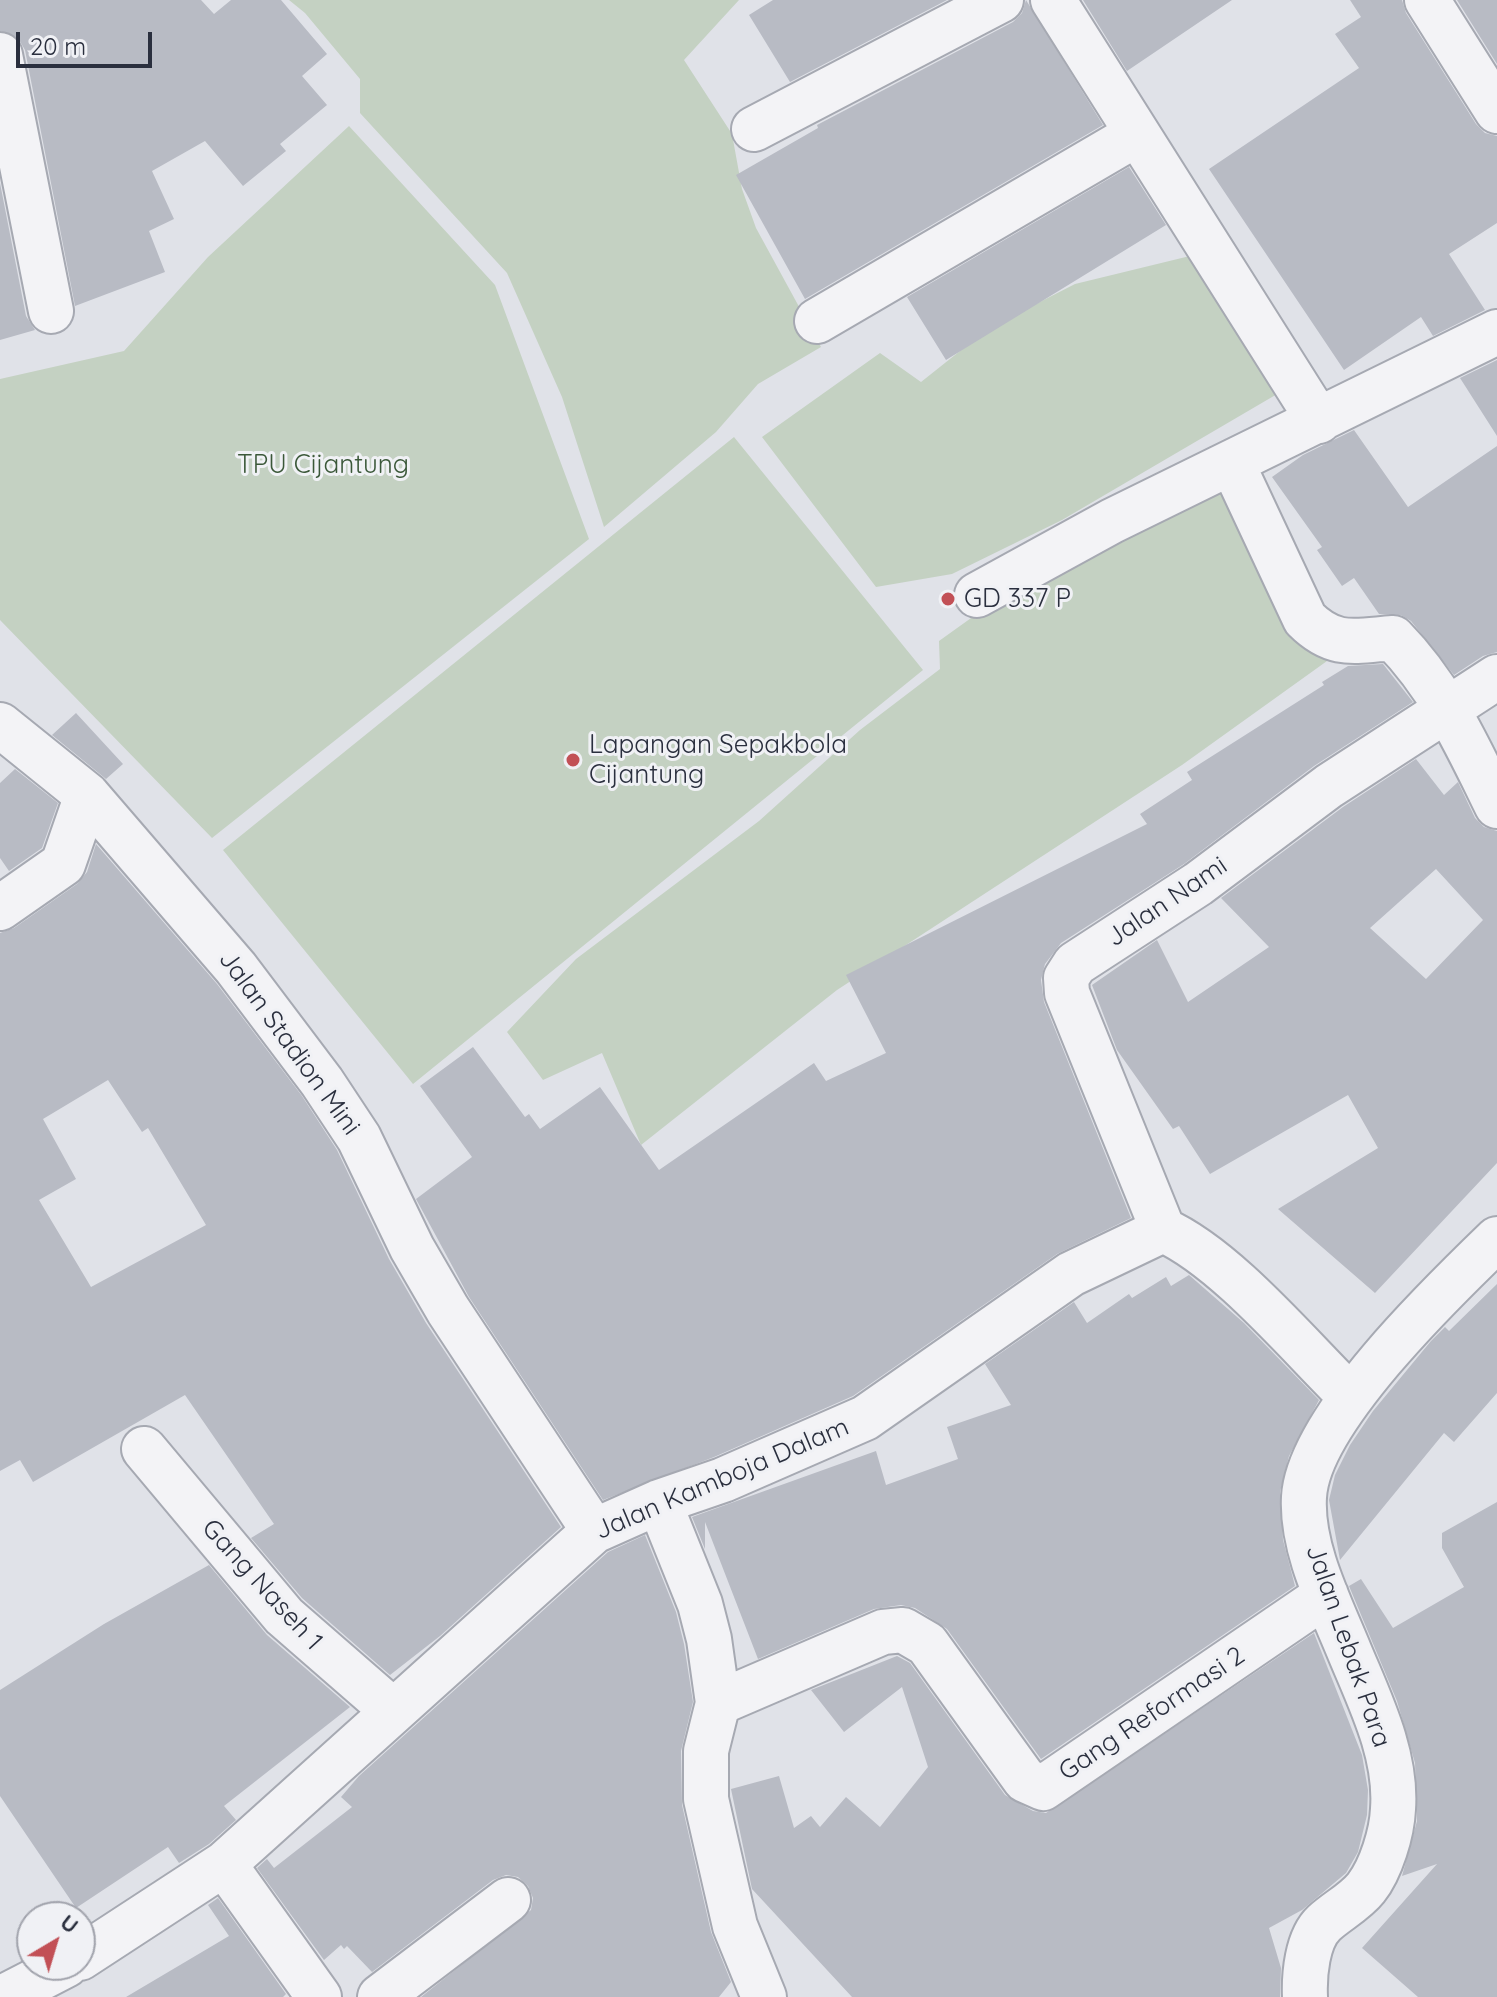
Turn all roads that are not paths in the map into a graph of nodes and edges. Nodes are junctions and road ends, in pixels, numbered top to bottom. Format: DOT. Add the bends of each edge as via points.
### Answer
graph roads {
  1 [pos="1001,0"];
  2 [pos="1053,0"];
  3 [pos="1427,0"];
  4 [pos="0,55"];
  5 [pos="1497,111"];
  6 [pos="754,129"];
  7 [pos="1137,134"];
  8 [pos="51,311"];
  9 [pos="817,321"];
  10 [pos="1497,332"];
  11 [pos="1319,421"];
  12 [pos="1232,463"];
  13 [pos="977,595"];
  14 [pos="1497,677"];
  15 [pos="1450,710"];
  16 [pos="0,725"];
  17 [pos="87,795"];
  18 [pos="1497,806"];
  19 [pos="0,908"];
  20 [pos="1163,1230"];
  21 [pos="1489,1262"];
  22 [pos="1350,1396"];
  23 [pos="144,1449"];
  24 [pos="659,1502"];
  25 [pos="594,1531"];
  26 [pos="1326,1595"];
  27 [pos="718,1703"];
  28 [pos="392,1710"];
  29 [pos="224,1864"];
  30 [pos="508,1900"];
  31 [pos="96,1948"];
  32 [pos="35,1981"];
  33 [pos="4,1997"];
  34 [pos="319,1997"];
  35 [pos="380,1997"];
  36 [pos="764,1997"];
  37 [pos="1305,1997"];
  1 -- 6 [label="street"];
  2 -- 7 [label="street"];
  3 -- 5 [label="street"];
  4 -- 8 [label="street"];
  7 -- 9 [label="street"];
  7 -- 11 [label="street"];
  10 -- 11 [label="street"];
  11 -- 12 [label="street"];
  12 -- 13 [label="street"];
  12 -- 15 [label="street" via="1305,619 1320,634 1341,642 1393,638"];
  14 -- 15 [label="street, Jalan Nami"];
  15 -- 18 [label="street"];
  15 -- 20 [label="street, Jalan Nami" via="1329,786 1067,974 1067,993"];
  16 -- 17 [label="street, Jalan Stadion Mini"];
  17 -- 19 [label="street" via="63,864"];
  17 -- 25 [label="street, Jalan Stadion Mini" via="236,968 340,1106 448,1310"];
  20 -- 22 [label="street" via="1186,1240 1219,1267"];
  20 -- 24 [label="street, Jalan Kamboja Dalam" via="1071,1274 865,1418"];
  21 -- 22 [label="street, Jalan Lebak Para"];
  22 -- 26 [label="street, Jalan Lebak Para" via="1312,1461 1304,1497 1310,1544"];
  23 -- 28 [label="street, Gang Naseh 1" via="284,1616"];
  24 -- 25 [label="street, Jalan Kamboja Dalam"];
  24 -- 27 [label="street" via="703,1615"];
  25 -- 28 [label="street, Jalan Kamboja Dalam"];
  26 -- 27 [label="street, Gang Reformasi 2" via="1043,1788 1025,1780 927,1644 903,1630 883,1632"];
  26 -- 37 [label="street, Jalan Lebak Para" via="1378,1720 1394,1810 1378,1868 1365,1890 1321,1926 1304,1973"];
  27 -- 36 [label="street" via="706,1751 706,1799 735,1926"];
  28 -- 29 [label="street, Jalan Kamboja Dalam"];
  29 -- 31 [label="street, Jalan Kamboja Dalam"];
  29 -- 34 [label="street"];
  30 -- 35 [label="street"];
  32 -- 33 [label="street"];
}
